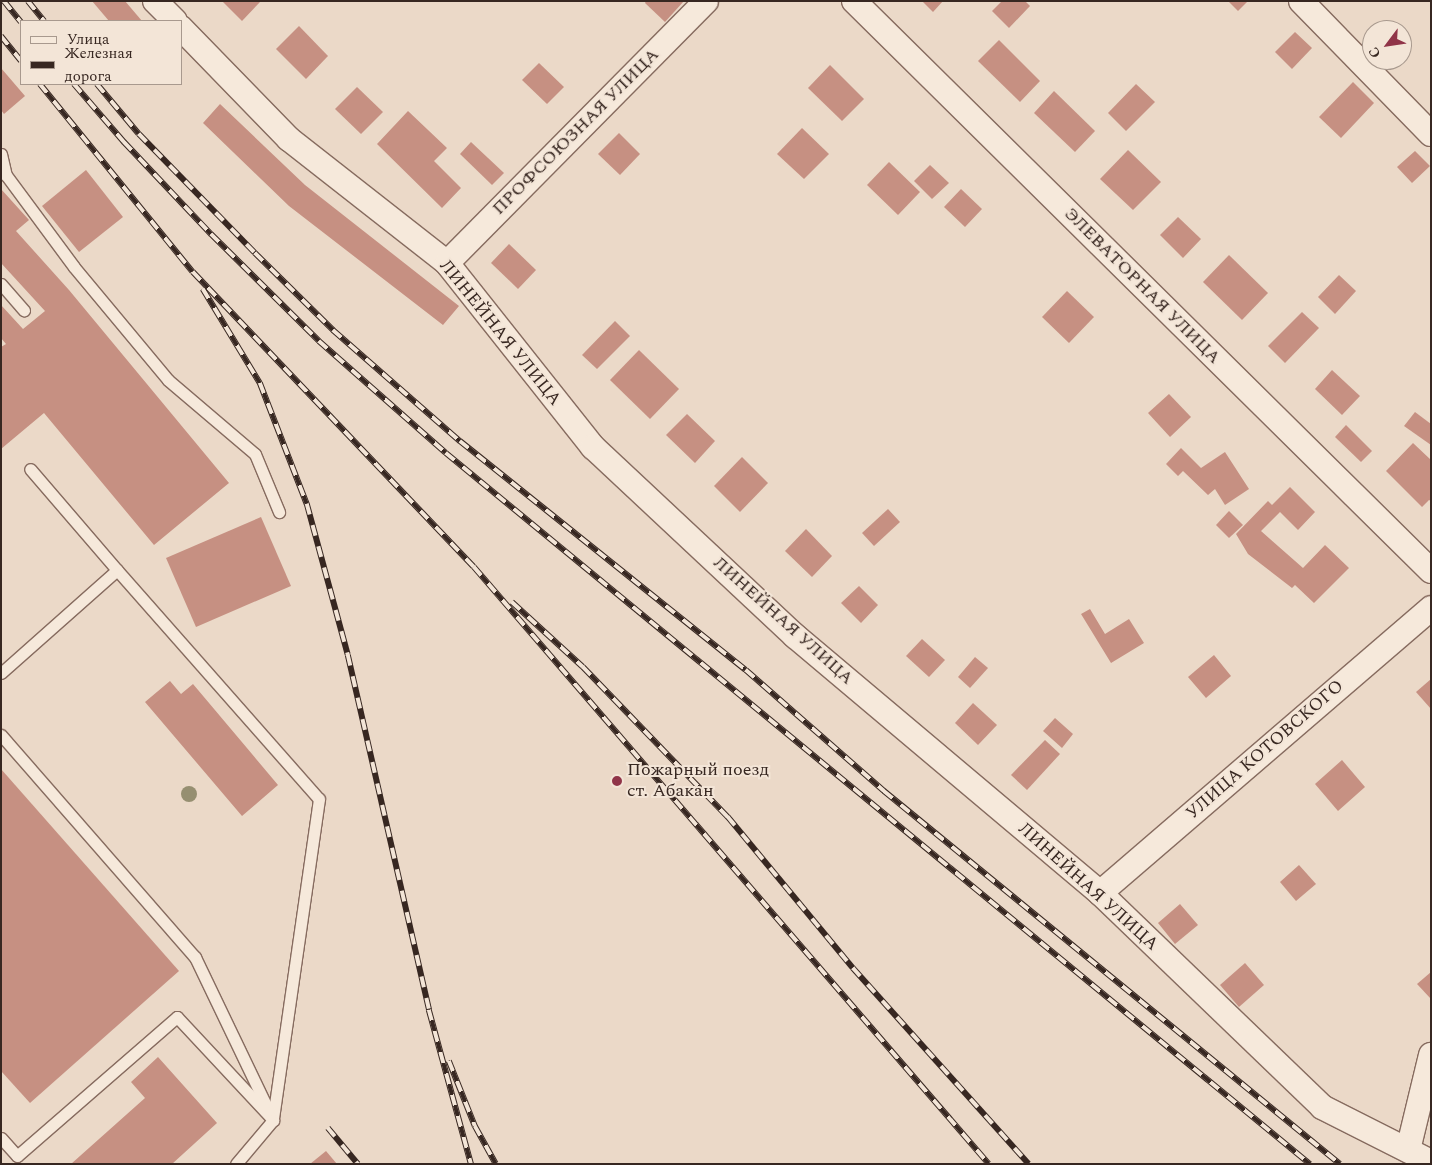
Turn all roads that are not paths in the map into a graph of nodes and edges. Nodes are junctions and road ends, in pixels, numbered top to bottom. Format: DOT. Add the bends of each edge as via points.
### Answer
graph roads {
  1 [pos="155,1"];
  2 [pos="706,1"];
  3 [pos="854,1"];
  4 [pos="1301,1"];
  5 [pos="174,20"];
  6 [pos="182,29"];
  7 [pos="1431,134"];
  8 [pos="1,154"];
  9 [pos="446,264"];
  10 [pos="1,284"];
  11 [pos="24,310"];
  12 [pos="30,469"];
  13 [pos="279,512"];
  14 [pos="116,570"];
  15 [pos="1431,571"];
  16 [pos="1431,608"];
  17 [pos="1,673"];
  18 [pos="1,735"];
  19 [pos="1100,893"];
  20 [pos="1431,1055"];
  21 [pos="273,1120"];
  22 [pos="1,1138"];
  23 [pos="1408,1150"];
  24 [pos="13,1160"];
  25 [pos="1431,1162"];
  26 [pos="236,1164"];
  1 -- 5 [label="street"];
  2 -- 9 [label="street, ПРОФСОЮЗНАЯ УЛИЦА"];
  3 -- 15 [label="street, ЭЛЕВАТОРНАЯ УЛИЦА"];
  4 -- 7 [label="street"];
  6 -- 9 [label="street, ЛИНЕЙНАЯ УЛИЦА" via="288,139"];
  8 -- 13 [label="lane" via="6,175 74,267 168,380 255,454"];
  9 -- 19 [label="street, ЛИНЕЙНАЯ УЛИЦА" via="593,447 795,636"];
  10 -- 11 [label="lane"];
  12 -- 14 [label="lane"];
  14 -- 17 [label="lane"];
  14 -- 21 [label="lane" via="320,800"];
  16 -- 19 [label="street, УЛИЦА КОТОВСКОГО"];
  18 -- 21 [label="lane" via="195,957"];
  19 -- 23 [label="street, ЛИНЕЙНАЯ УЛИЦА" via="1322,1107"];
  20 -- 23 [label="street"];
  21 -- 24 [label="lane" via="178,1017"];
  21 -- 26 [label="lane"];
  22 -- 24 [label="lane"];
  23 -- 25 [label="street, ЛИНЕЙНАЯ УЛИЦА"];
}
